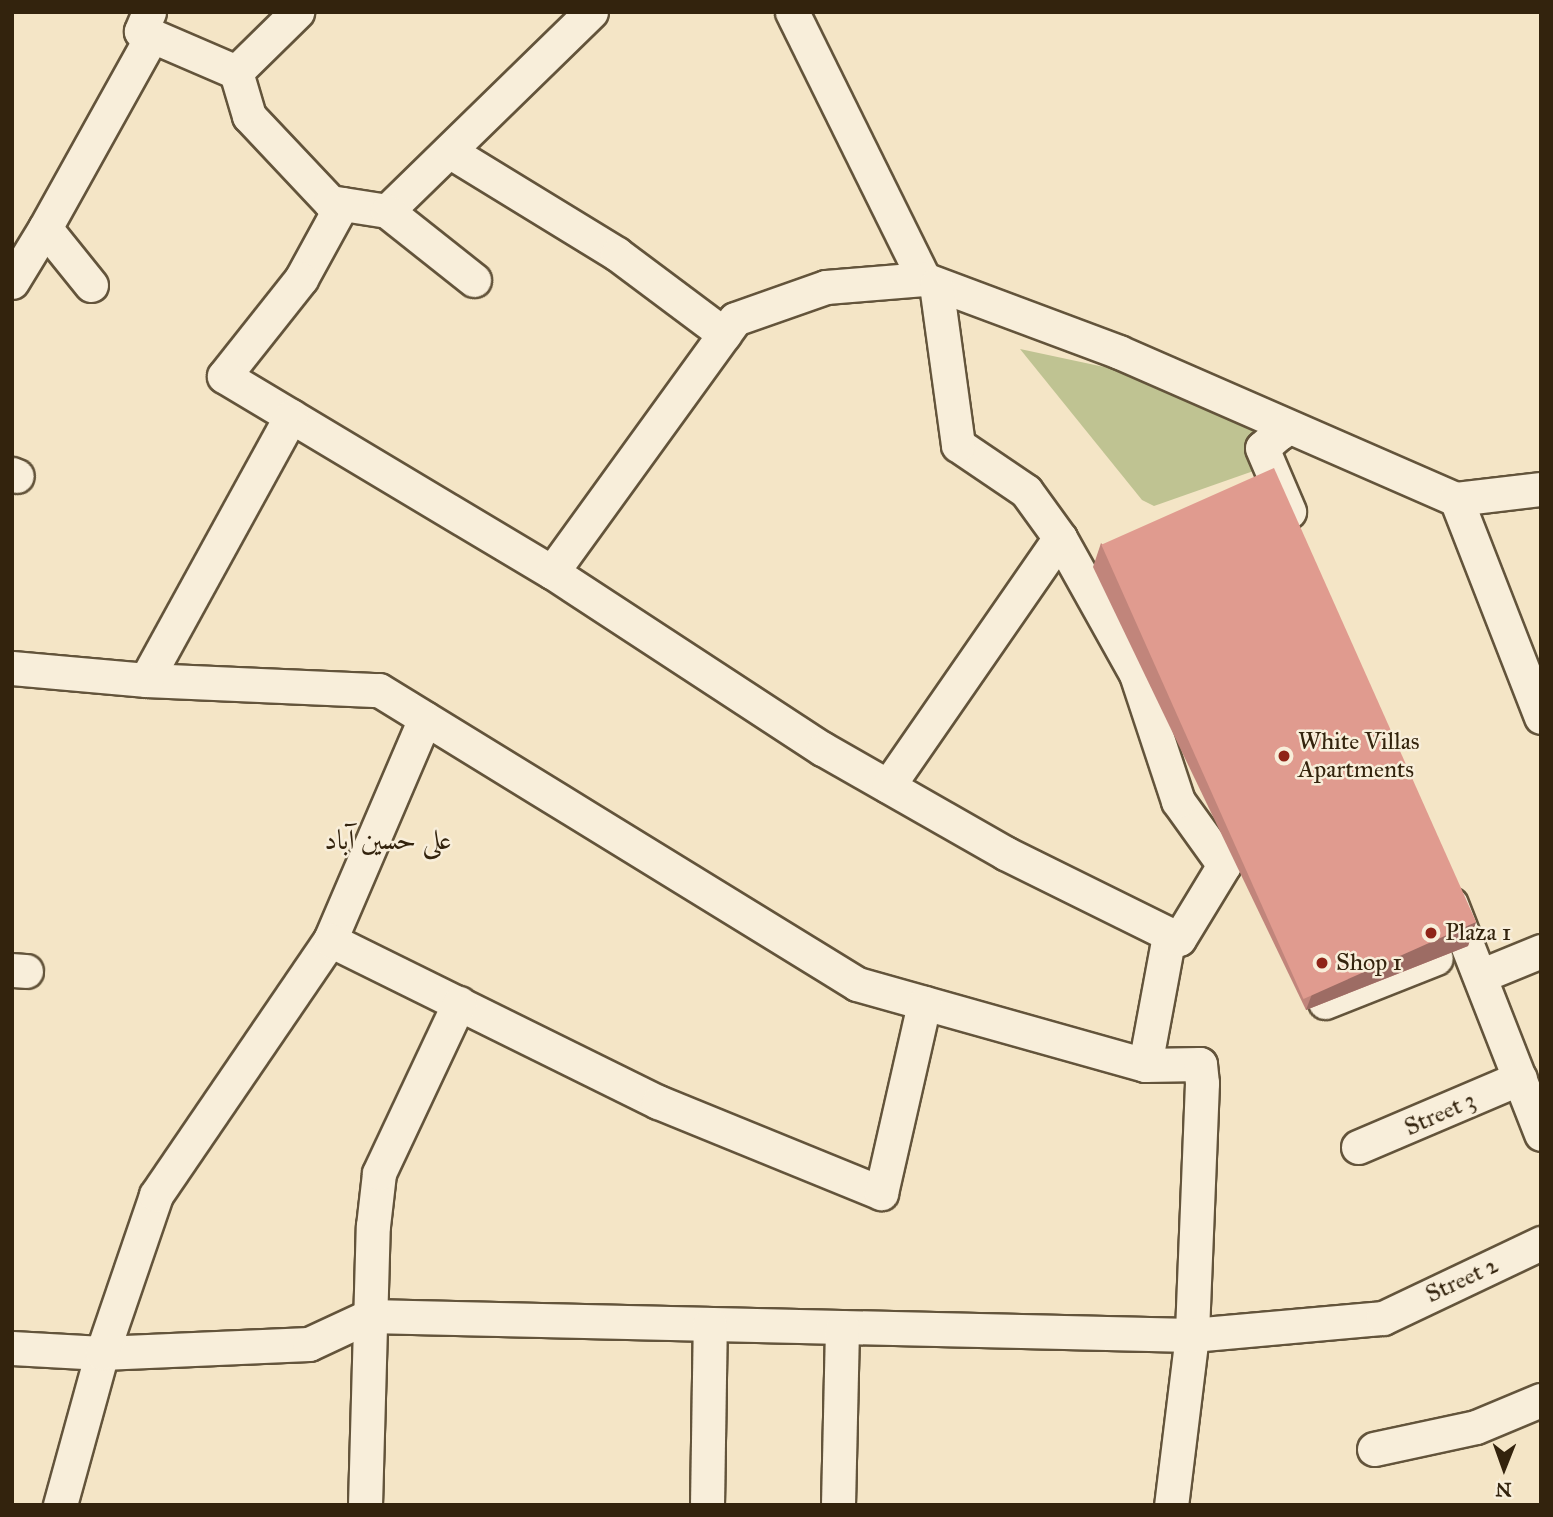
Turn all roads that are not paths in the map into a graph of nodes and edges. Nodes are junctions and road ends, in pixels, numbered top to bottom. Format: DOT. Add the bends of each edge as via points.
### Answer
graph roads {
  1 [pos="297,12"];
  2 [pos="591,12"];
  3 [pos="792,12"];
  4 [pos="151,24"];
  5 [pos="236,72"];
  6 [pos="449,151"];
  7 [pos="342,204"];
  8 [pos="387,211"];
  9 [pos="45,228"];
  10 [pos="474,280"];
  11 [pos="930,281"];
  12 [pos="12,282"];
  13 [pos="91,285"];
  14 [pos="724,334"];
  15 [pos="290,416"];
  16 [pos="1283,430"];
  17 [pos="1541,489"];
  18 [pos="1456,499"];
  19 [pos="1060,538"];
  20 [pos="1302,540"];
  21 [pos="552,572"];
  22 [pos="1530,660"];
  23 [pos="12,668"];
  24 [pos="146,680"];
  25 [pos="425,718"];
  26 [pos="1541,718"];
  27 [pos="888,786"];
  28 [pos="1437,870"];
  29 [pos="1169,935"];
  30 [pos="330,940"];
  31 [pos="1468,946"];
  32 [pos="1541,951"];
  33 [pos="1480,976"];
  34 [pos="1325,1002"];
  35 [pos="459,1003"];
  36 [pos="924,1003"];
  37 [pos="1145,1065"];
  38 [pos="1520,1078"];
  39 [pos="1541,1134"];
  40 [pos="1358,1147"];
  41 [pos="1541,1243"];
  42 [pos="369,1316"];
  43 [pos="710,1324"];
  44 [pos="842,1327"];
  45 [pos="1192,1335"];
  46 [pos="12,1348"];
  47 [pos="102,1353"];
  48 [pos="1541,1400"];
  49 [pos="1374,1449"];
  50 [pos="60,1505"];
  51 [pos="365,1505"];
  52 [pos="707,1505"];
  53 [pos="838,1505"];
  54 [pos="1171,1505"];
  1 -- 5 [label="street"];
  2 -- 6 [label="street"];
  3 -- 11 [label="street"];
  4 -- 5 [label="street"];
  4 -- 9 [label="street"];
  5 -- 7 [label="street" via="249,116 330,202"];
  6 -- 8 [label="street"];
  6 -- 14 [label="street" via="617,254"];
  7 -- 8 [label="street"];
  7 -- 15 [label="street" via="301,279 224,376"];
  8 -- 10 [label="street"];
  9 -- 12 [label="street"];
  9 -- 13 [label="street"];
  11 -- 14 [label="street" via="826,287 735,319"];
  11 -- 16 [label="street" via="1119,352"];
  11 -- 19 [label="street" via="958,445 1026,491"];
  14 -- 21 [label="street"];
  15 -- 21 [label="street"];
  15 -- 24 [label="street"];
  16 -- 18 [label="street"];
  16 -- 20 [label="street" via="1262,448 1267,493"];
  17 -- 18 [label="street"];
  18 -- 22 [label="street"];
  19 -- 27 [label="street"];
  19 -- 29 [label="street" via="1136,674 1178,801 1224,865 1179,939"];
  21 -- 27 [label="street" via="823,749"];
  22 -- 26 [label="street"];
  23 -- 24 [label="street"];
  24 -- 25 [label="street" via="379,690"];
  25 -- 30 [label="street"];
  25 -- 36 [label="street" via="858,984"];
  27 -- 29 [label="street" via="1005,853"];
  28 -- 31 [label="street"];
  29 -- 37 [label="street"];
  30 -- 35 [label="street"];
  30 -- 47 [label="street" via="156,1195"];
  31 -- 33 [label="street"];
  31 -- 34 [label="street" via="1351,977"];
  32 -- 33 [label="street"];
  33 -- 38 [label="street"];
  35 -- 36 [label="street" via="658,1102 881,1193"];
  35 -- 42 [label="street" via="379,1173"];
  36 -- 37 [label="street"];
  37 -- 45 [label="street" via="1200,1064"];
  38 -- 39 [label="street"];
  38 -- 40 [label="street, Street 3"];
  41 -- 45 [label="street, Street 2" via="1383,1318"];
  42 -- 43 [label="street"];
  42 -- 47 [label="street" via="309,1344"];
  42 -- 51 [label="street"];
  43 -- 44 [label="street"];
  43 -- 52 [label="street"];
  44 -- 45 [label="street"];
  44 -- 53 [label="street"];
  45 -- 54 [label="street"];
  46 -- 47 [label="street"];
  47 -- 50 [label="street"];
  48 -- 49 [label="street" via="1476,1427"];
}
